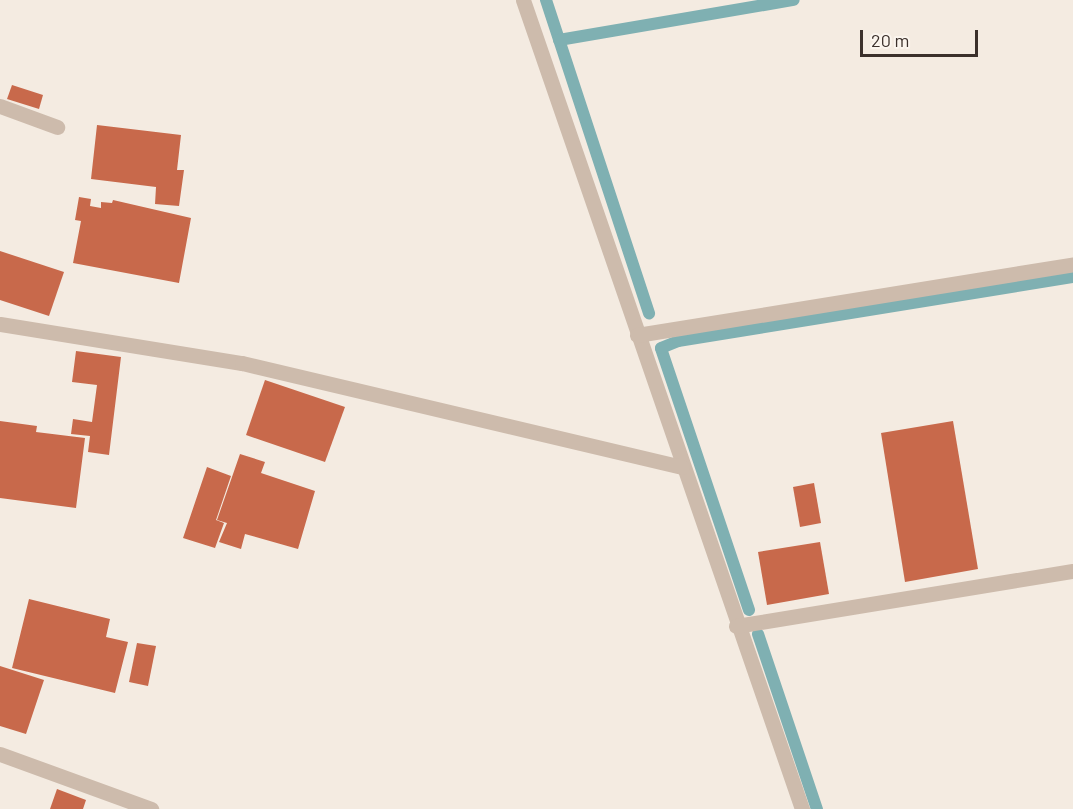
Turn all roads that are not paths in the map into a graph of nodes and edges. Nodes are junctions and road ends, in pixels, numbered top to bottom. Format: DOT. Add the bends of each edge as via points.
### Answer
graph roads {
  1 [pos="523,0"];
  2 [pos="0,106"];
  3 [pos="57,127"];
  4 [pos="1073,264"];
  5 [pos="0,324"];
  6 [pos="637,335"];
  7 [pos="682,468"];
  8 [pos="1073,571"];
  9 [pos="736,626"];
  10 [pos="0,754"];
  11 [pos="151,809"];
  12 [pos="802,809"];
  1 -- 6 [label="street"];
  2 -- 3 [label="street"];
  4 -- 6 [label="street"];
  5 -- 7 [label="street" via="243,363"];
  6 -- 7 [label="street"];
  7 -- 9 [label="street"];
  8 -- 9 [label="street"];
  9 -- 12 [label="street"];
  10 -- 11 [label="street"];
}
